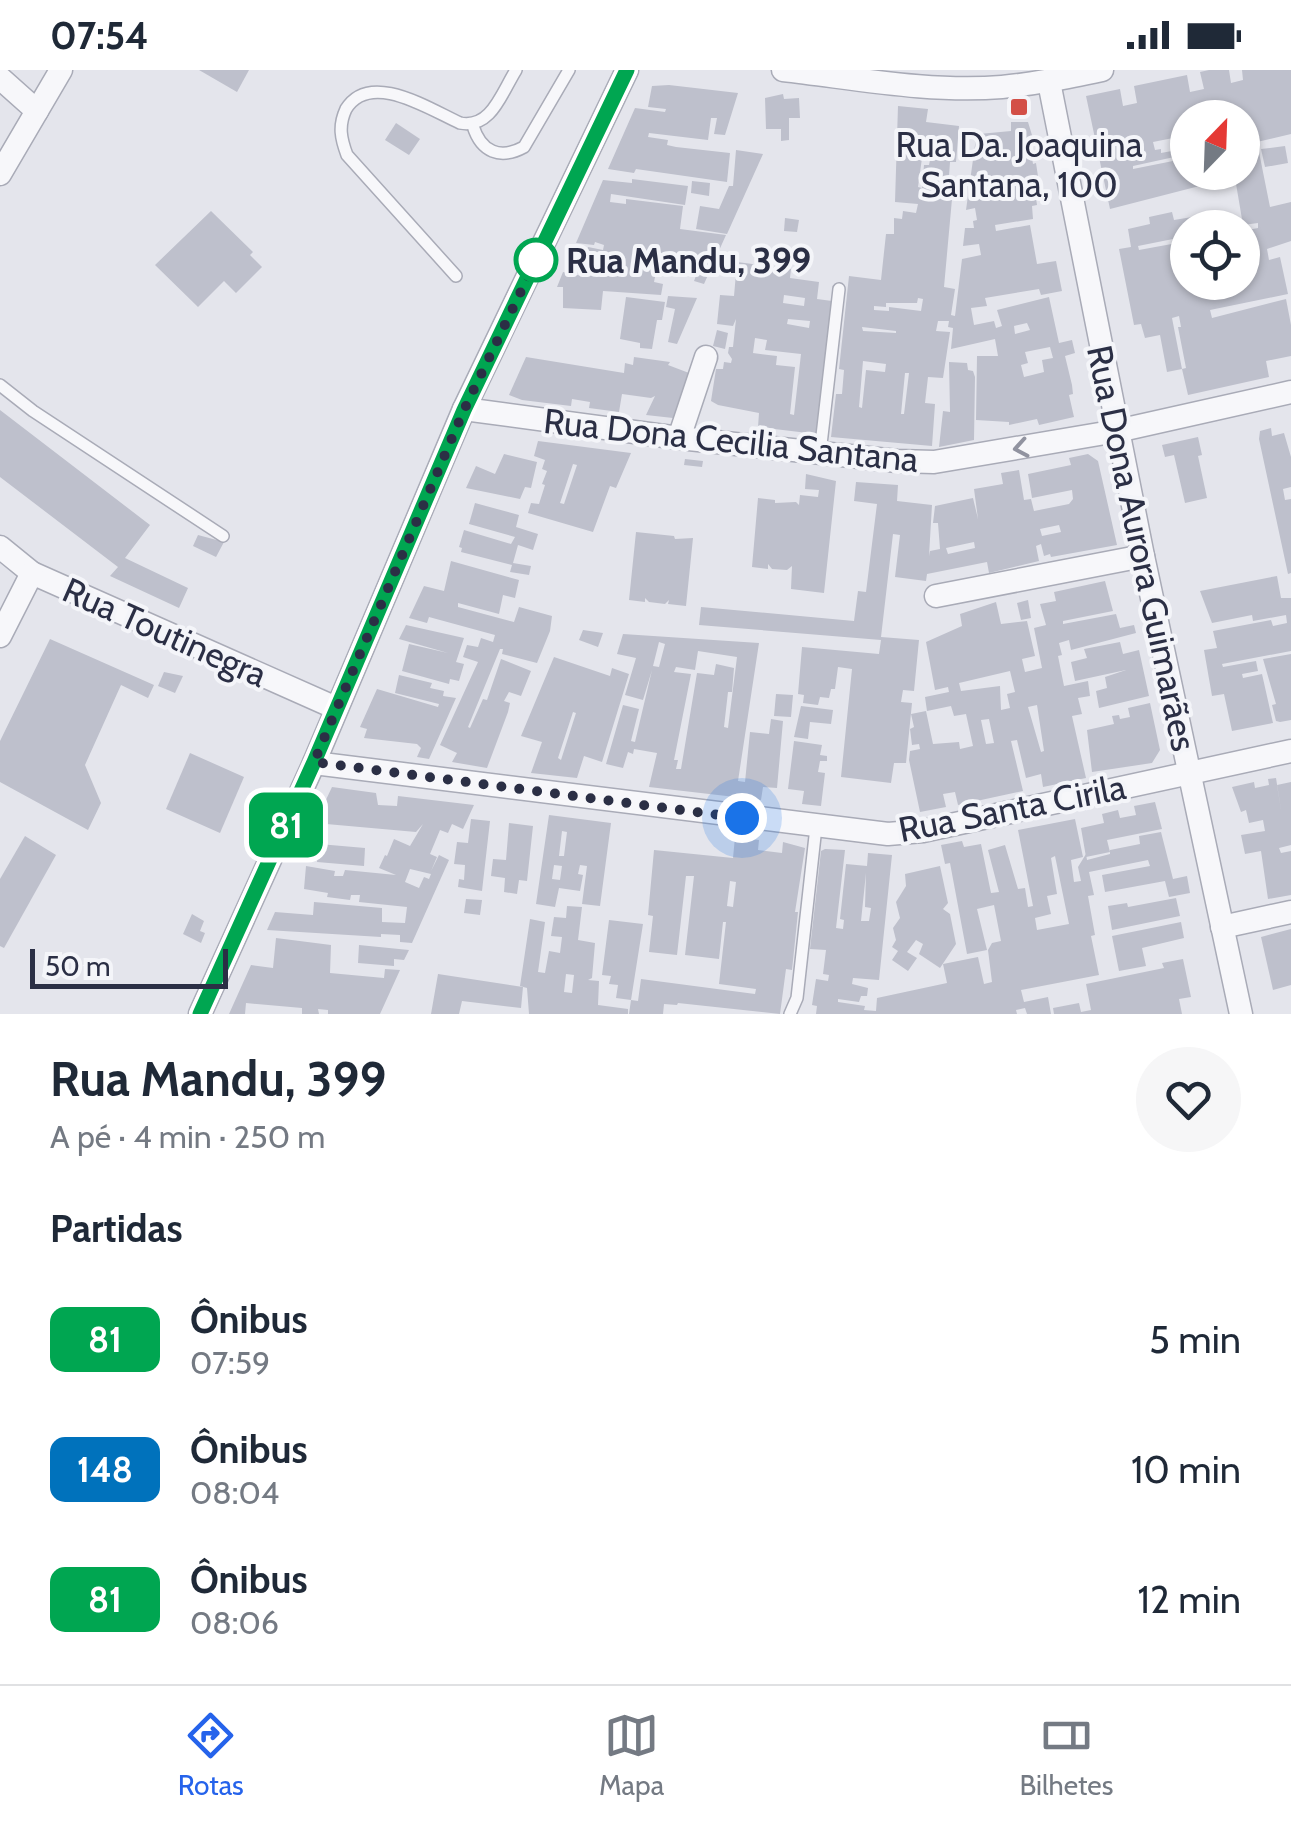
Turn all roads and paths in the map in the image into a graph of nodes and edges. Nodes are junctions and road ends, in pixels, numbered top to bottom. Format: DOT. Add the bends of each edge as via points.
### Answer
graph roads {
  1 [pos="61,70"];
  2 [pos="516,70"];
  3 [pos="569,70"];
  4 [pos="627,70"];
  5 [pos="783,70"];
  6 [pos="1102,70"];
  7 [pos="894,76"];
  8 [pos="0,78"];
  9 [pos="1048,82"];
  10 [pos="37,111"];
  11 [pos="473,126"];
  12 [pos="0,174"];
  13 [pos="456,276"];
  14 [pos="839,289"];
  15 [pos="706,357"];
  16 [pos="0,385"];
  17 [pos="1291,392"];
  18 [pos="464,410"];
  19 [pos="1117,431"];
  20 [pos="680,438"];
  21 [pos="820,453"];
  22 [pos="223,536"];
  23 [pos="0,547"];
  24 [pos="1143,556"];
  25 [pos="32,572"];
  26 [pos="936,596"];
  27 [pos="0,636"];
  28 [pos="336,708"];
  29 [pos="1291,751"];
  30 [pos="314,762"];
  31 [pos="1188,773"];
  32 [pos="816,827"];
  33 [pos="1291,912"];
  34 [pos="1222,927"];
  35 [pos="200,1014"];
  36 [pos="790,1014"];
  37 [pos="1241,1014"];
  1 -- 10 [label="street"];
  2 -- 11 [label="lane" via="484,121"];
  3 -- 11 [label="lane" via="524,147 498,154"];
  4 -- 18 [label="street"];
  5 -- 7 [label="street"];
  6 -- 9 [label="street"];
  7 -- 9 [label="street" via="998,88"];
  8 -- 10 [label="street"];
  9 -- 19 [label="street, Rua Dona Aurora Guimarães"];
  10 -- 12 [label="street"];
  11 -- 13 [label="lane" via="379,88 364,91 342,119 347,155"];
  14 -- 21 [label="lane"];
  15 -- 20 [label="street"];
  16 -- 22 [label="lane"];
  17 -- 19 [label="street, Rua Dona Cecilia Santana"];
  18 -- 20 [label="street, Rua Dona Cecilia Santana"];
  18 -- 28 [label="street"];
  19 -- 21 [label="street, Rua Dona Cecilia Santana, one-way" via="934,462"];
  19 -- 24 [label="street, Rua Dona Aurora Guimarães"];
  20 -- 21 [label="street, Rua Dona Cecilia Santana"];
  23 -- 25 [label="street, Rua Toutinegra"];
  24 -- 26 [label="street"];
  24 -- 31 [label="street, Rua Dona Aurora Guimarães"];
  25 -- 27 [label="street"];
  25 -- 28 [label="street, Rua Toutinegra"];
  28 -- 30 [label="street"];
  29 -- 31 [label="street, Rua Santa Cirila"];
  30 -- 32 [label="street, Rua Santa Cirila"];
  30 -- 35 [label="street"];
  31 -- 32 [label="street, Rua Santa Cirila" via="923,832"];
  31 -- 34 [label="street, Rua Dona Aurora Guimarães"];
  32 -- 36 [label="lane"];
  33 -- 34 [label="street"];
  34 -- 37 [label="street, Rua Dona Aurora Guimarães"];
}
